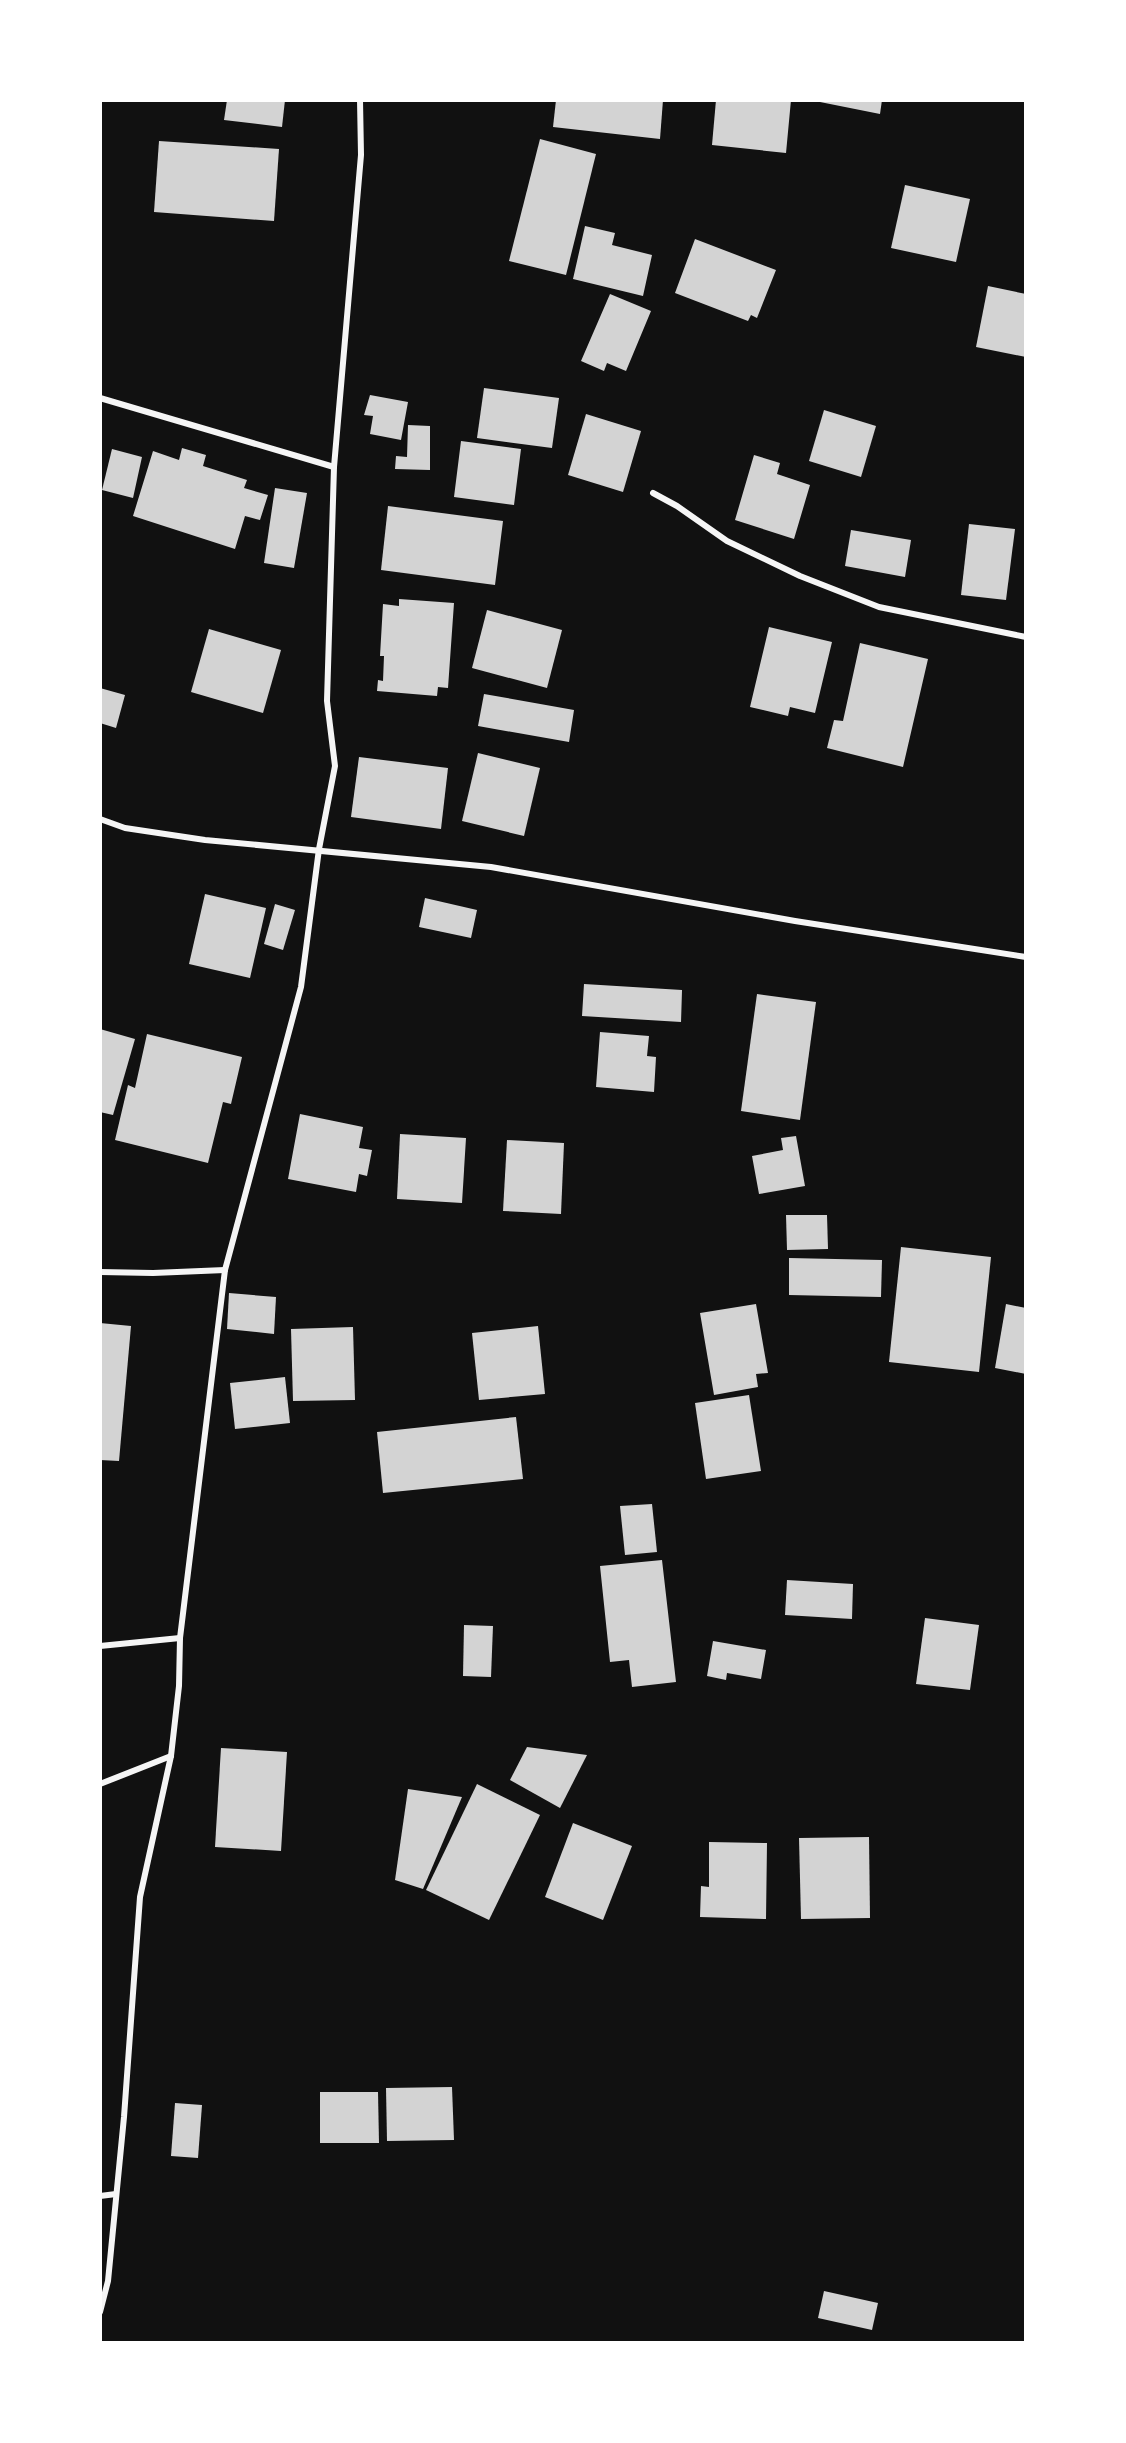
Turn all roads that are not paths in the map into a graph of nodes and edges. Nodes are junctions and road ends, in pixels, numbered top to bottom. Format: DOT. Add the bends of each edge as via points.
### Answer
graph roads {
  1 [pos="360,100"];
  2 [pos="100,399"];
  3 [pos="334,467"];
  4 [pos="653,493"];
  5 [pos="1026,638"];
  6 [pos="100,819"];
  7 [pos="320,849"];
  8 [pos="1026,957"];
  9 [pos="225,1269"];
  10 [pos="100,1272"];
  11 [pos="180,1638"];
  12 [pos="100,1646"];
  13 [pos="171,1756"];
  14 [pos="100,1784"];
  15 [pos="116,2194"];
  16 [pos="100,2196"];
  17 [pos="100,2312"];
  1 -- 3 [label="street" via="361,155"];
  2 -- 3 [label="street"];
  3 -- 7 [label="street" via="327,701 335,766"];
  4 -- 5 [label="street" via="727,541 800,576 879,607"];
  6 -- 7 [label="street" via="125,828 205,840"];
  7 -- 8 [label="street" via="491,867"];
  7 -- 9 [label="street" via="301,987"];
  9 -- 10 [label="street"];
  9 -- 11 [label="street"];
  11 -- 12 [label="street"];
  11 -- 13 [label="street"];
  13 -- 14 [label="street"];
  13 -- 15 [label="street" via="140,1897"];
  15 -- 16 [label="street"];
  15 -- 17 [label="street" via="108,2281"];
}
